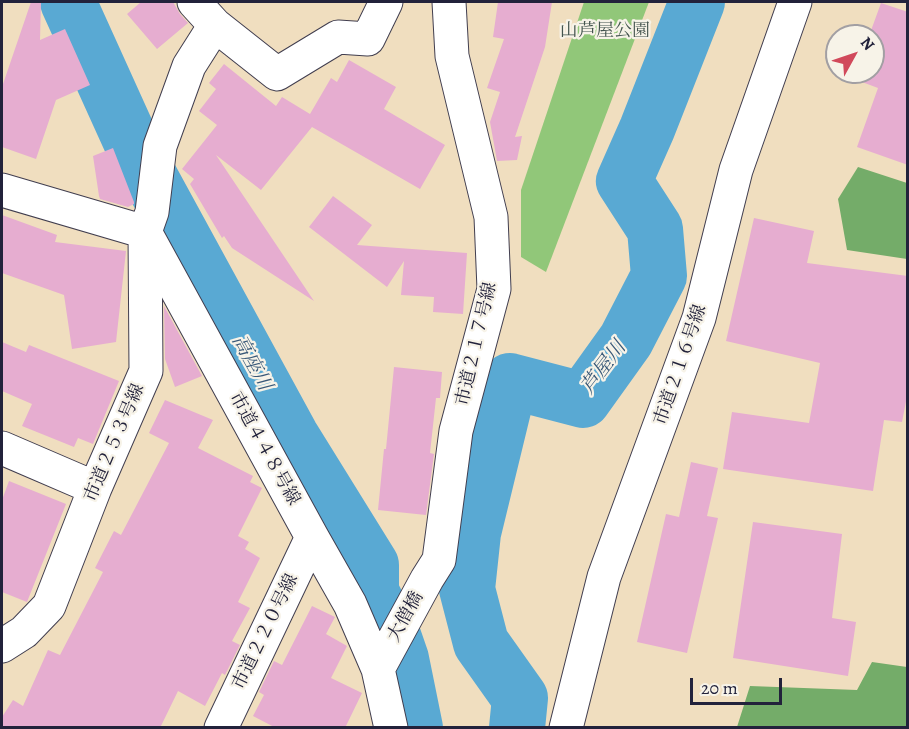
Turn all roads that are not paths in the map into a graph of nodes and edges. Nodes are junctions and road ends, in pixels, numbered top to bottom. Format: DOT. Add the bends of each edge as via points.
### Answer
graph roads {
  1 [pos="386,2"];
  2 [pos="449,2"];
  3 [pos="795,2"];
  4 [pos="206,8"];
  5 [pos="2,190"];
  6 [pos="148,222"];
  7 [pos="2,448"];
  8 [pos="94,488"];
  9 [pos="312,537"];
  10 [pos="427,579"];
  11 [pos="9,634"];
  12 [pos="381,662"];
  13 [pos="221,728"];
  14 [pos="391,728"];
  15 [pos="566,728"];
  1 -- 4 [label="street" via="368,39 338,37 277,74"];
  2 -- 10 [label="street, 市道２１７号線" via="452,56 491,217 494,289 456,430 439,560"];
  3 -- 15 [label="street, 市道２１６号線" via="736,170 699,318 604,577"];
  4 -- 6 [label="street, 市道２５３号線" via="160,146"];
  5 -- 6 [label="street"];
  6 -- 8 [label="street, 市道２５３号線" via="146,370"];
  6 -- 9 [label="street, 市道４４８号線"];
  7 -- 8 [label="street"];
  8 -- 11 [label="street, 市道２５３号線" via="49,606"];
  9 -- 12 [label="street, 市道４４８号線"];
  9 -- 13 [label="street, 市道２２０号線"];
  10 -- 12 [label="street, 大僧橋"];
  12 -- 14 [label="street, 市道４４８号線"];
}
